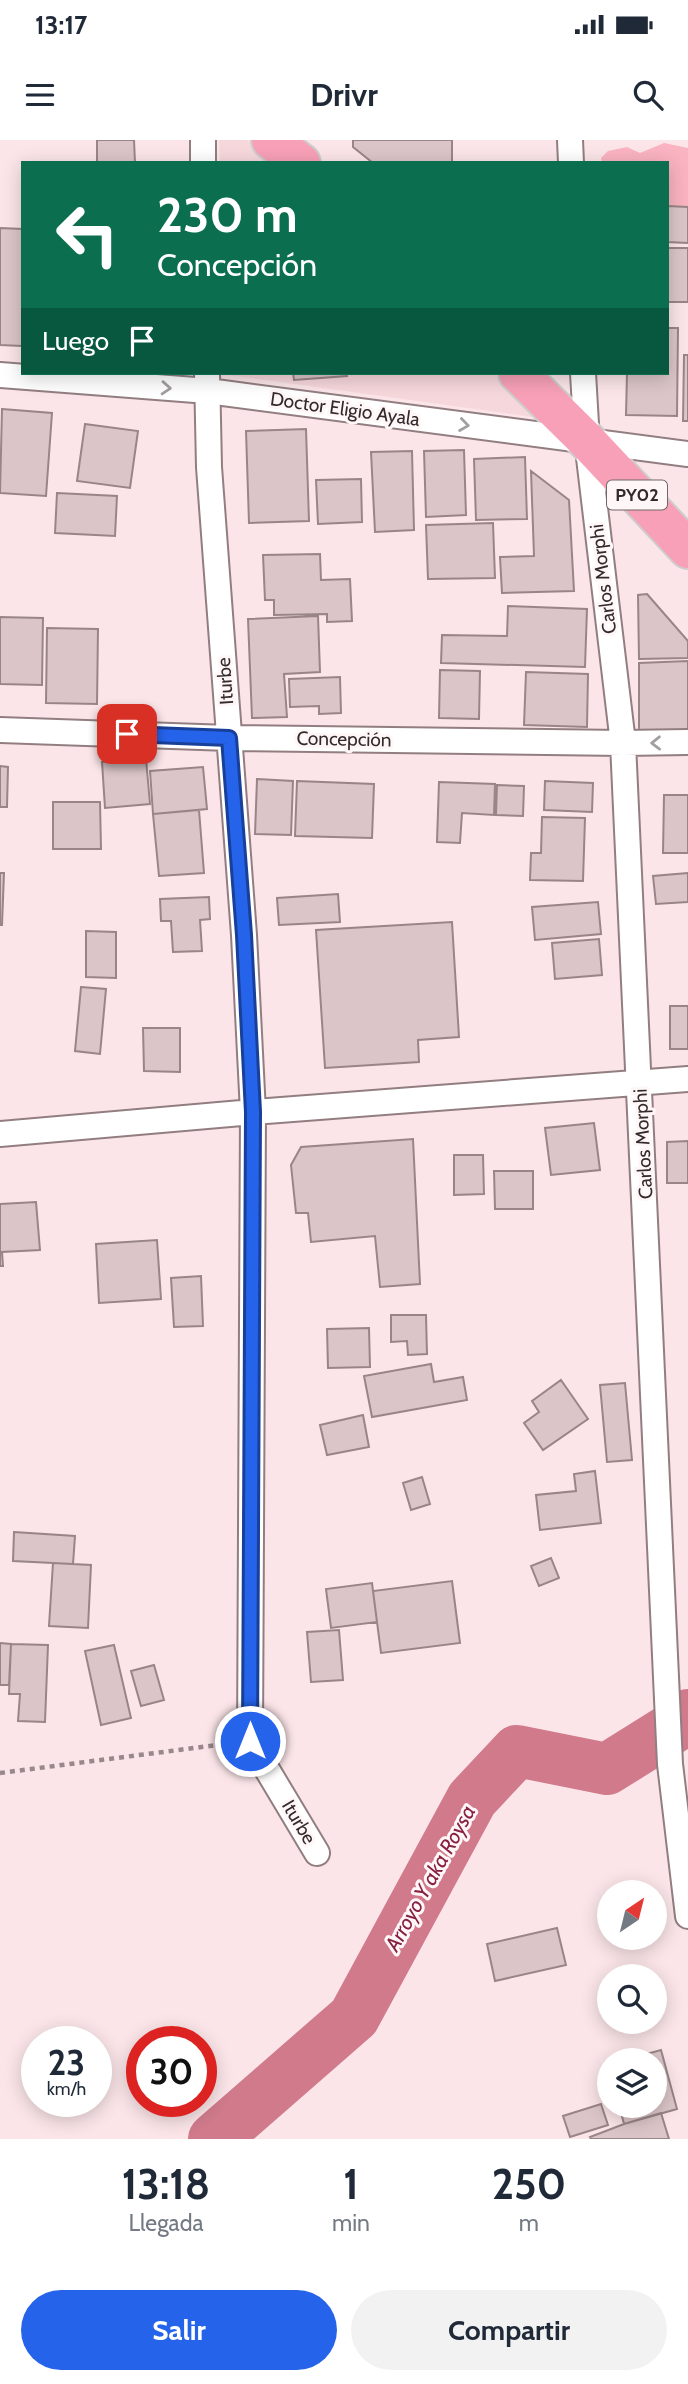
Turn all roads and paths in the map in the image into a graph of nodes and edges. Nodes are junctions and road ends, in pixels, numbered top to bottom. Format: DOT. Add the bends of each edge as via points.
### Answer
graph roads {
  1 [pos="203,140"];
  2 [pos="271,140"];
  3 [pos="570,140"];
  4 [pos="203,161"];
  5 [pos="298,161"];
  6 [pos="571,161"];
  7 [pos="0,375"];
  8 [pos="520,375"];
  9 [pos="583,375"];
  10 [pos="208,382"];
  11 [pos="587,441"];
  12 [pos="688,454"];
  13 [pos="688,549"];
  14 [pos="0,730"];
  15 [pos="229,738"];
  16 [pos="688,742"];
  17 [pos="623,743"];
  18 [pos="688,1079"];
  19 [pos="640,1081"];
  20 [pos="253,1112"];
  21 [pos="0,1134"];
  22 [pos="250,1741"];
  23 [pos="0,1773"];
  24 [pos="317,1853"];
  25 [pos="688,1916"];
  1 -- 4 [label="street"];
  2 -- 5 [label="main road"];
  3 -- 6 [label="street"];
  7 -- 10 [label="street, Doctor Eligio Ayala, one-way"];
  8 -- 11 [label="main road, PY02"];
  9 -- 11 [label="street, Carlos Morphi"];
  10 -- 11 [label="street, Doctor Eligio Ayala, one-way"];
  10 -- 15 [label="street, Iturbe" via="209,467"];
  11 -- 12 [label="street, Doctor Eligio Ayala"];
  11 -- 13 [label="main road, PY02"];
  11 -- 17 [label="street, Carlos Morphi"];
  14 -- 15 [label="street, Concepción"];
  15 -- 17 [label="street, Concepción"];
  15 -- 20 [label="street, Iturbe"];
  16 -- 17 [label="street, Concepción, one-way"];
  17 -- 19 [label="street, Carlos Morphi"];
  18 -- 19 [label="street"];
  19 -- 20 [label="street"];
  19 -- 25 [label="street, Carlos Morphi" via="670,1764"];
  20 -- 21 [label="street"];
  20 -- 22 [label="street, Iturbe"];
  22 -- 23 [label="path"];
  22 -- 24 [label="street, Iturbe"];
}
